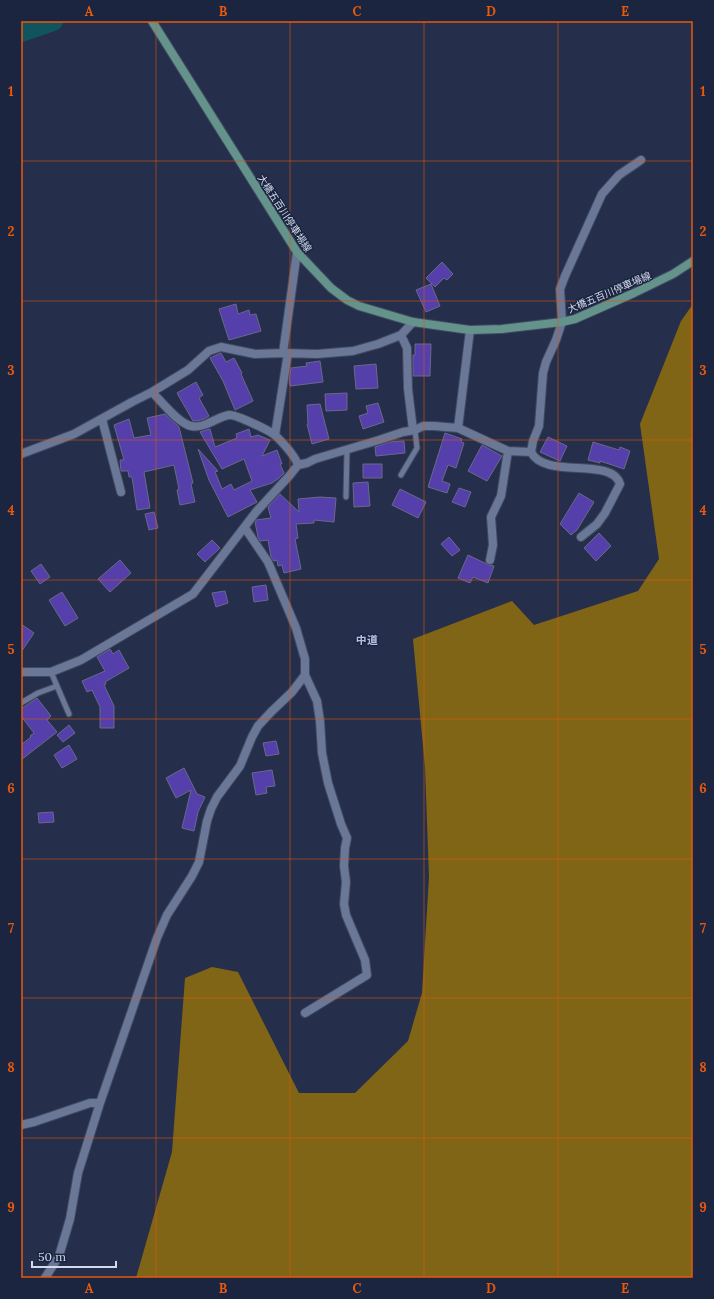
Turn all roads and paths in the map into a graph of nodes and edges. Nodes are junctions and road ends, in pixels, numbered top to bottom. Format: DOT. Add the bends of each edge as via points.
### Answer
graph roads {
  1 [pos="152,21"];
  2 [pos="641,160"];
  3 [pos="297,252"];
  4 [pos="693,261"];
  5 [pos="413,322"];
  6 [pos="562,322"];
  7 [pos="470,330"];
  8 [pos="401,335"];
  9 [pos="285,353"];
  10 [pos="152,392"];
  11 [pos="102,419"];
  12 [pos="458,428"];
  13 [pos="414,430"];
  14 [pos="275,435"];
  15 [pos="347,450"];
  16 [pos="508,451"];
  17 [pos="531,452"];
  18 [pos="21,454"];
  19 [pos="298,464"];
  20 [pos="401,475"];
  21 [pos="121,492"];
  22 [pos="346,497"];
  23 [pos="245,528"];
  24 [pos="581,537"];
  25 [pos="490,560"];
  26 [pos="21,672"];
  27 [pos="51,672"];
  28 [pos="305,675"];
  29 [pos="57,686"];
  30 [pos="21,702"];
  31 [pos="69,714"];
  32 [pos="305,1013"];
  33 [pos="100,1102"];
  34 [pos="21,1125"];
  35 [pos="45,1278"];
  1 -- 3 [label="main road, 大橋五百川停車場線"];
  2 -- 6 [label="street" via="619,175 598,203 560,289"];
  3 -- 5 [label="main road, 大橋五百川停車場線" via="331,288 348,300 359,306"];
  3 -- 9 [label="street"];
  4 -- 6 [label="main road, 大橋五百川停車場線" via="641,290"];
  5 -- 7 [label="main road, 大橋五百川停車場線"];
  5 -- 8 [label="street"];
  6 -- 7 [label="main road, 大橋五百川停車場線"];
  6 -- 17 [label="street" via="543,373 539,426"];
  7 -- 12 [label="street"];
  8 -- 9 [label="street" via="353,351"];
  8 -- 13 [label="street" via="407,348 408,389"];
  9 -- 10 [label="street" via="255,354 221,347 209,351 188,370"];
  9 -- 14 [label="street"];
  10 -- 11 [label="street"];
  10 -- 14 [label="street" via="181,421 191,426 201,426 230,415 242,418"];
  11 -- 18 [label="street" via="74,434"];
  11 -- 21 [label="street"];
  12 -- 13 [label="street" via="423,426"];
  12 -- 16 [label="street"];
  13 -- 15 [label="street"];
  13 -- 20 [label="lane" via="417,448"];
  14 -- 19 [label="street"];
  15 -- 19 [label="street"];
  15 -- 22 [label="lane"];
  16 -- 17 [label="street"];
  16 -- 25 [label="street" via="501,496 491,517 493,545"];
  17 -- 24 [label="street" via="533,457 543,463 603,471 619,481 620,484 605,513 597,524"];
  19 -- 23 [label="street"];
  23 -- 27 [label="street" via="193,594 81,660"];
  23 -- 28 [label="street" via="268,562 296,628 305,659"];
  26 -- 27 [label="street"];
  27 -- 29 [label="lane"];
  28 -- 32 [label="street" via="317,701 328,783 347,838 344,866 346,915 365,960 367,975"];
  28 -- 33 [label="street" via="258,726 240,766 211,809 199,862 167,915 157,938"];
  29 -- 30 [label="lane"];
  29 -- 31 [label="lane"];
  33 -- 34 [label="street"];
  33 -- 35 [label="street" via="78,1173 70,1219 59,1256"];
}
